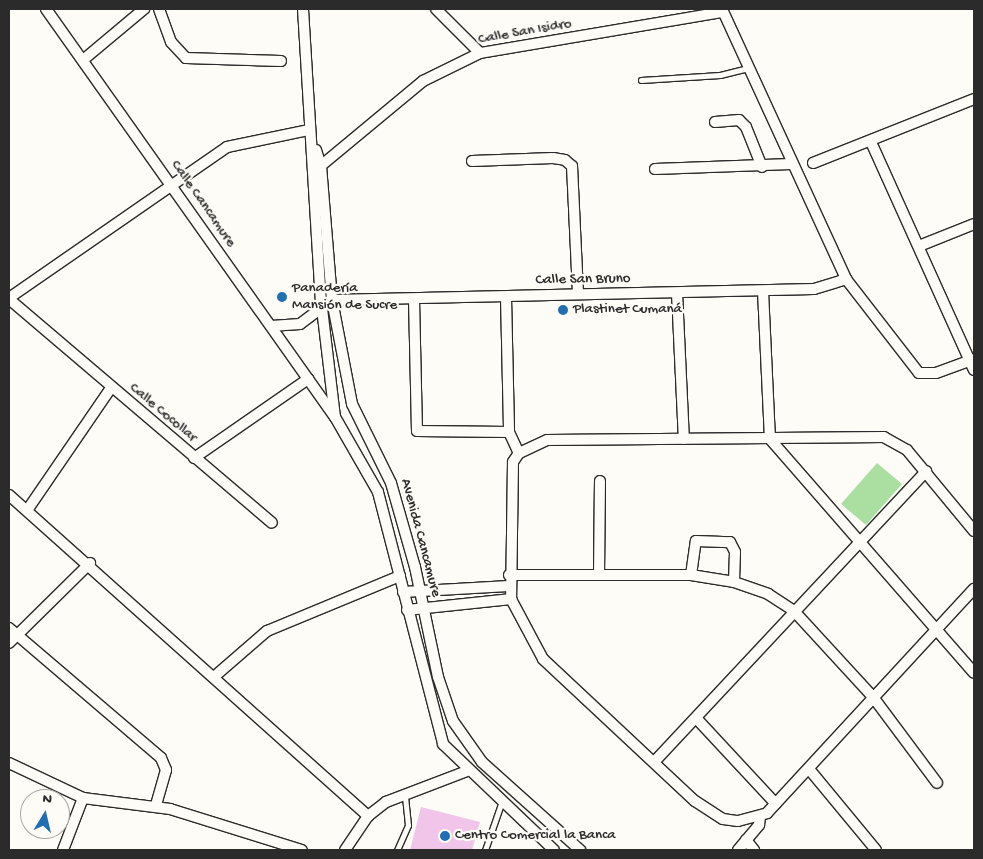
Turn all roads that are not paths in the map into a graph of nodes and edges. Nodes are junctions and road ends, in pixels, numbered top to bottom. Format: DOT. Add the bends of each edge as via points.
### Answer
graph roads {
  1 [pos="46,9"];
  2 [pos="144,9"];
  3 [pos="158,9"];
  4 [pos="302,9"];
  5 [pos="436,9"];
  6 [pos="708,9"];
  7 [pos="726,10"];
  8 [pos="689,21"];
  9 [pos="480,53"];
  10 [pos="83,60"];
  11 [pos="281,60"];
  12 [pos="749,68"];
  13 [pos="641,80"];
  14 [pos="974,99"];
  15 [pos="715,122"];
  16 [pos="309,130"];
  17 [pos="871,142"];
  18 [pos="472,161"];
  19 [pos="791,164"];
  20 [pos="812,164"];
  21 [pos="762,167"];
  22 [pos="317,169"];
  23 [pos="655,169"];
  24 [pos="172,187"];
  25 [pos="974,224"];
  26 [pos="919,246"];
  27 [pos="846,279"];
  28 [pos="764,291"];
  29 [pos="677,292"];
  30 [pos="578,294"];
  31 [pos="506,297"];
  32 [pos="9,298"];
  33 [pos="414,298"];
  34 [pos="332,300"];
  35 [pos="322,307"];
  36 [pos="271,326"];
  37 [pos="971,360"];
  38 [pos="974,370"];
  39 [pos="308,379"];
  40 [pos="111,388"];
  41 [pos="335,417"];
  42 [pos="509,432"];
  43 [pos="684,439"];
  44 [pos="770,439"];
  45 [pos="519,453"];
  46 [pos="194,458"];
  47 [pos="926,471"];
  48 [pos="600,481"];
  49 [pos="9,495"];
  50 [pos="28,509"];
  51 [pos="272,523"];
  52 [pos="974,531"];
  53 [pos="860,542"];
  54 [pos="90,564"];
  55 [pos="599,575"];
  56 [pos="691,575"];
  57 [pos="400,576"];
  58 [pos="509,580"];
  59 [pos="734,582"];
  60 [pos="420,589"];
  61 [pos="452,589"];
  62 [pos="974,589"];
  63 [pos="403,592"];
  64 [pos="511,599"];
  65 [pos="454,605"];
  66 [pos="423,607"];
  67 [pos="407,610"];
  68 [pos="794,610"];
  69 [pos="935,628"];
  70 [pos="11,636"];
  71 [pos="974,673"];
  72 [pos="214,676"];
  73 [pos="873,697"];
  74 [pos="696,718"];
  75 [pos="655,761"];
  76 [pos="9,763"];
  77 [pos="809,769"];
  78 [pos="467,771"];
  79 [pos="937,783"];
  80 [pos="404,795"];
  81 [pos="83,798"];
  82 [pos="502,801"];
  83 [pos="776,804"];
  84 [pos="156,806"];
  85 [pos="368,816"];
  86 [pos="760,817"];
  87 [pos="746,840"];
  88 [pos="62,850"];
  89 [pos="302,850"];
  90 [pos="345,850"];
  91 [pos="397,850"];
  92 [pos="486,850"];
  93 [pos="554,850"];
  94 [pos="580,850"];
  95 [pos="738,850"];
  96 [pos="754,850"];
  97 [pos="876,850"];
  1 -- 10 [label="street, Calle Cancamure"];
  2 -- 10 [label="street"];
  3 -- 11 [label="street" via="171,42 186,58"];
  4 -- 16 [label="street, Avenida Cancamure"];
  5 -- 9 [label="street"];
  6 -- 8 [label="street"];
  7 -- 8 [label="street, Calle San Isidro"];
  7 -- 12 [label="street"];
  8 -- 9 [label="street, Calle San Isidro"];
  9 -- 22 [label="street, Calle San Isidro" via="423,81"];
  10 -- 24 [label="street, Calle Cancamure"];
  12 -- 13 [label="lane" via="720,76"];
  12 -- 19 [label="street"];
  14 -- 17 [label="street"];
  15 -- 21 [label="street" via="739,120 746,127"];
  16 -- 22 [label="street, Avenida Cancamure"];
  16 -- 24 [label="street" via="227,147"];
  17 -- 20 [label="street"];
  17 -- 26 [label="street"];
  18 -- 30 [label="street" via="553,158 572,166"];
  19 -- 21 [label="street"];
  19 -- 27 [label="street"];
  21 -- 23 [label="street"];
  22 -- 34 [label="street, Avenida Cancamure"];
  22 -- 35 [label="street, Avenida Cancamure"];
  24 -- 32 [label="street"];
  24 -- 36 [label="street, Calle Cancamure"];
  25 -- 26 [label="street"];
  26 -- 37 [label="street"];
  27 -- 28 [label="street, Calle San Bruno" via="814,290"];
  27 -- 37 [label="street" via="919,373 936,373"];
  28 -- 29 [label="street, Calle San Bruno"];
  28 -- 44 [label="street"];
  29 -- 30 [label="street, Calle San Bruno"];
  29 -- 43 [label="street"];
  30 -- 31 [label="street, Calle San Bruno"];
  31 -- 33 [label="street, Calle San Bruno"];
  31 -- 42 [label="street"];
  32 -- 40 [label="street, Calle Cocollar"];
  33 -- 34 [label="street, Calle San Bruno"];
  33 -- 42 [label="street" via="417,431"];
  34 -- 35 [label="street"];
  34 -- 60 [label="street, Avenida Cancamure" via="352,404 391,483"];
  35 -- 36 [label="street" via="300,324"];
  35 -- 41 [label="street, Avenida Cancamure"];
  36 -- 39 [label="street, Calle Cancamure"];
  37 -- 38 [label="street"];
  39 -- 41 [label="street, Calle Cancamure"];
  39 -- 46 [label="street, Calle Cocollar"];
  40 -- 46 [label="street, Calle Cocollar"];
  40 -- 50 [label="street"];
  41 -- 57 [label="street, Avenida Cancamure" via="378,492"];
  42 -- 45 [label="street"];
  43 -- 44 [label="street"];
  43 -- 45 [label="street" via="548,440"];
  44 -- 47 [label="street" via="884,437 907,450"];
  44 -- 53 [label="street"];
  45 -- 58 [label="street" via="513,462"];
  46 -- 51 [label="street"];
  47 -- 52 [label="street"];
  47 -- 53 [label="street"];
  48 -- 55 [label="street"];
  49 -- 50 [label="street"];
  50 -- 54 [label="street"];
  53 -- 68 [label="street"];
  53 -- 69 [label="street"];
  54 -- 70 [label="street"];
  54 -- 72 [label="street"];
  55 -- 56 [label="street"];
  55 -- 58 [label="street"];
  56 -- 59 [label="street"];
  56 -- 59 [label="street" via="696,541 714,539 730,542 735,552"];
  57 -- 63 [label="street, Avenida Cancamure"];
  57 -- 72 [label="street" via="267,631"];
  58 -- 61 [label="street"];
  58 -- 64 [label="street"];
  59 -- 68 [label="street"];
  60 -- 61 [label="street"];
  60 -- 63 [label="street"];
  60 -- 66 [label="street, Avenida Cancamure"];
  61 -- 65 [label="street"];
  62 -- 69 [label="street"];
  63 -- 67 [label="street, Avenida Cancamure"];
  64 -- 65 [label="street"];
  64 -- 75 [label="street" via="543,659"];
  65 -- 66 [label="street"];
  66 -- 67 [label="street"];
  66 -- 94 [label="street, Avenida Cancamure" via="438,677 453,721 482,762"];
  67 -- 78 [label="street, Avenida Cancamure" via="434,723 443,744"];
  68 -- 73 [label="street"];
  68 -- 74 [label="street"];
  69 -- 71 [label="street"];
  69 -- 73 [label="street"];
  70 -- 84 [label="street" via="161,758 166,770"];
  72 -- 85 [label="street"];
  73 -- 77 [label="street"];
  73 -- 79 [label="street"];
  74 -- 75 [label="street"];
  74 -- 83 [label="street"];
  75 -- 86 [label="street" via="695,800 722,818"];
  76 -- 81 [label="street"];
  77 -- 83 [label="street"];
  77 -- 97 [label="street"];
  78 -- 80 [label="street"];
  78 -- 82 [label="street"];
  80 -- 85 [label="street"];
  80 -- 91 [label="lane" via="408,825"];
  81 -- 84 [label="street"];
  81 -- 88 [label="street"];
  82 -- 92 [label="lane"];
  82 -- 93 [label="street"];
  83 -- 86 [label="street"];
  84 -- 89 [label="street"];
  85 -- 90 [label="street"];
  86 -- 87 [label="street"];
  87 -- 95 [label="street"];
  87 -- 96 [label="street"];
}
